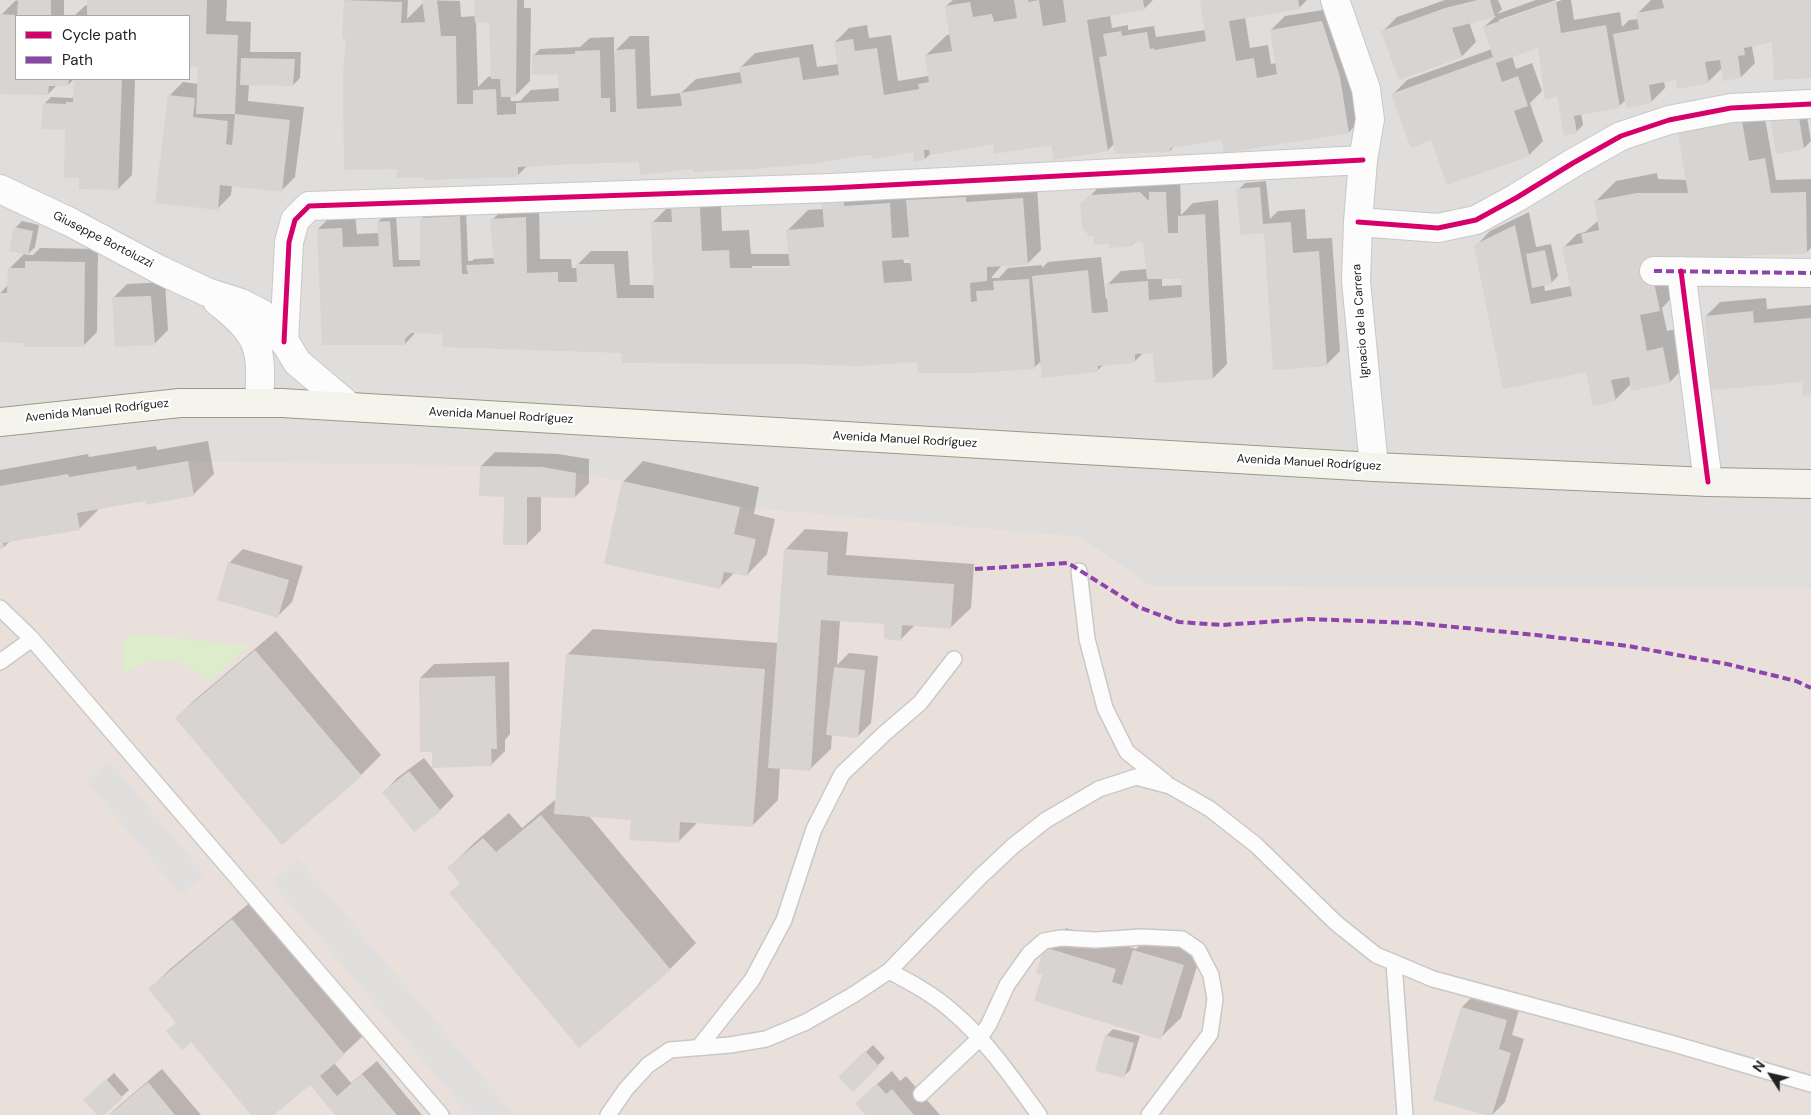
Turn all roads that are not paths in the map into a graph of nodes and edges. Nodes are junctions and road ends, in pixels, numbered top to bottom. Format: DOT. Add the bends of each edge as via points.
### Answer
graph roads {
  1 [pos="1335,0"];
  2 [pos="1811,104"];
  3 [pos="1363,160"];
  4 [pos="0,189"];
  5 [pos="1358,222"];
  6 [pos="1654,271"];
  7 [pos="1681,271"];
  8 [pos="1811,273"];
  9 [pos="206,292"];
  10 [pos="284,342"];
  11 [pos="259,403"];
  12 [pos="350,407"];
  13 [pos="0,422"];
  14 [pos="1374,467"];
  15 [pos="1708,482"];
  16 [pos="1811,484"];
  17 [pos="1080,571"];
  18 [pos="0,608"];
  19 [pos="32,639"];
  20 [pos="954,659"];
  21 [pos="0,662"];
  22 [pos="1170,786"];
  23 [pos="1394,963"];
  24 [pos="889,971"];
  25 [pos="980,1038"];
  26 [pos="699,1047"];
  27 [pos="1811,1084"];
  28 [pos="921,1094"];
  29 [pos="441,1115"];
  30 [pos="608,1115"];
  31 [pos="1039,1115"];
  32 [pos="1149,1115"];
  33 [pos="1405,1115"];
  1 -- 3 [label="street, Ignacio de la Carrera" via="1366,89 1370,119"];
  2 -- 5 [label="street" via="1731,108 1670,120 1621,136 1476,220 1438,228"];
  3 -- 5 [label="street, Ignacio de la Carrera"];
  3 -- 10 [label="street" via="831,188 309,206 295,220 289,242"];
  4 -- 9 [label="street, Giuseppe Bortoluzzi"];
  5 -- 14 [label="street, Ignacio de la Carrera" via="1356,281"];
  6 -- 7 [label="street"];
  7 -- 8 [label="street"];
  7 -- 15 [label="street"];
  9 -- 10 [label="street" via="241,303 262,314 275,325"];
  9 -- 11 [label="street" via="241,323 256,345"];
  10 -- 12 [label="street" via="298,362"];
  11 -- 12 [label="main road, Avenida Manuel Rodríguez"];
  11 -- 13 [label="main road, Avenida Manuel Rodríguez" via="180,403"];
  12 -- 14 [label="main road, Avenida Manuel Rodríguez"];
  14 -- 15 [label="main road, Avenida Manuel Rodríguez"];
  15 -- 16 [label="main road, Avenida Manuel Rodríguez"];
  17 -- 22 [label="lane" via="1086,639 1104,708 1127,752"];
  18 -- 19 [label="lane"];
  19 -- 21 [label="lane"];
  19 -- 29 [label="lane"];
  20 -- 26 [label="lane" via="920,703 842,774 814,829 780,929 752,980"];
  22 -- 23 [label="lane" via="1210,809 1249,839 1336,923 1376,955"];
  22 -- 24 [label="lane" via="1136,778 1098,789 1046,820 987,871"];
  23 -- 27 [label="lane" via="1433,979"];
  23 -- 33 [label="lane"];
  24 -- 25 [label="lane" via="920,987 954,1012"];
  24 -- 26 [label="lane" via="806,1022 766,1039"];
  25 -- 28 [label="lane"];
  25 -- 31 [label="lane"];
  25 -- 32 [label="lane" via="1007,985 1029,954 1044,941 1061,938 1182,939 1198,950 1211,975 1215,999 1210,1034"];
  26 -- 30 [label="lane" via="670,1050 648,1065"];
}
